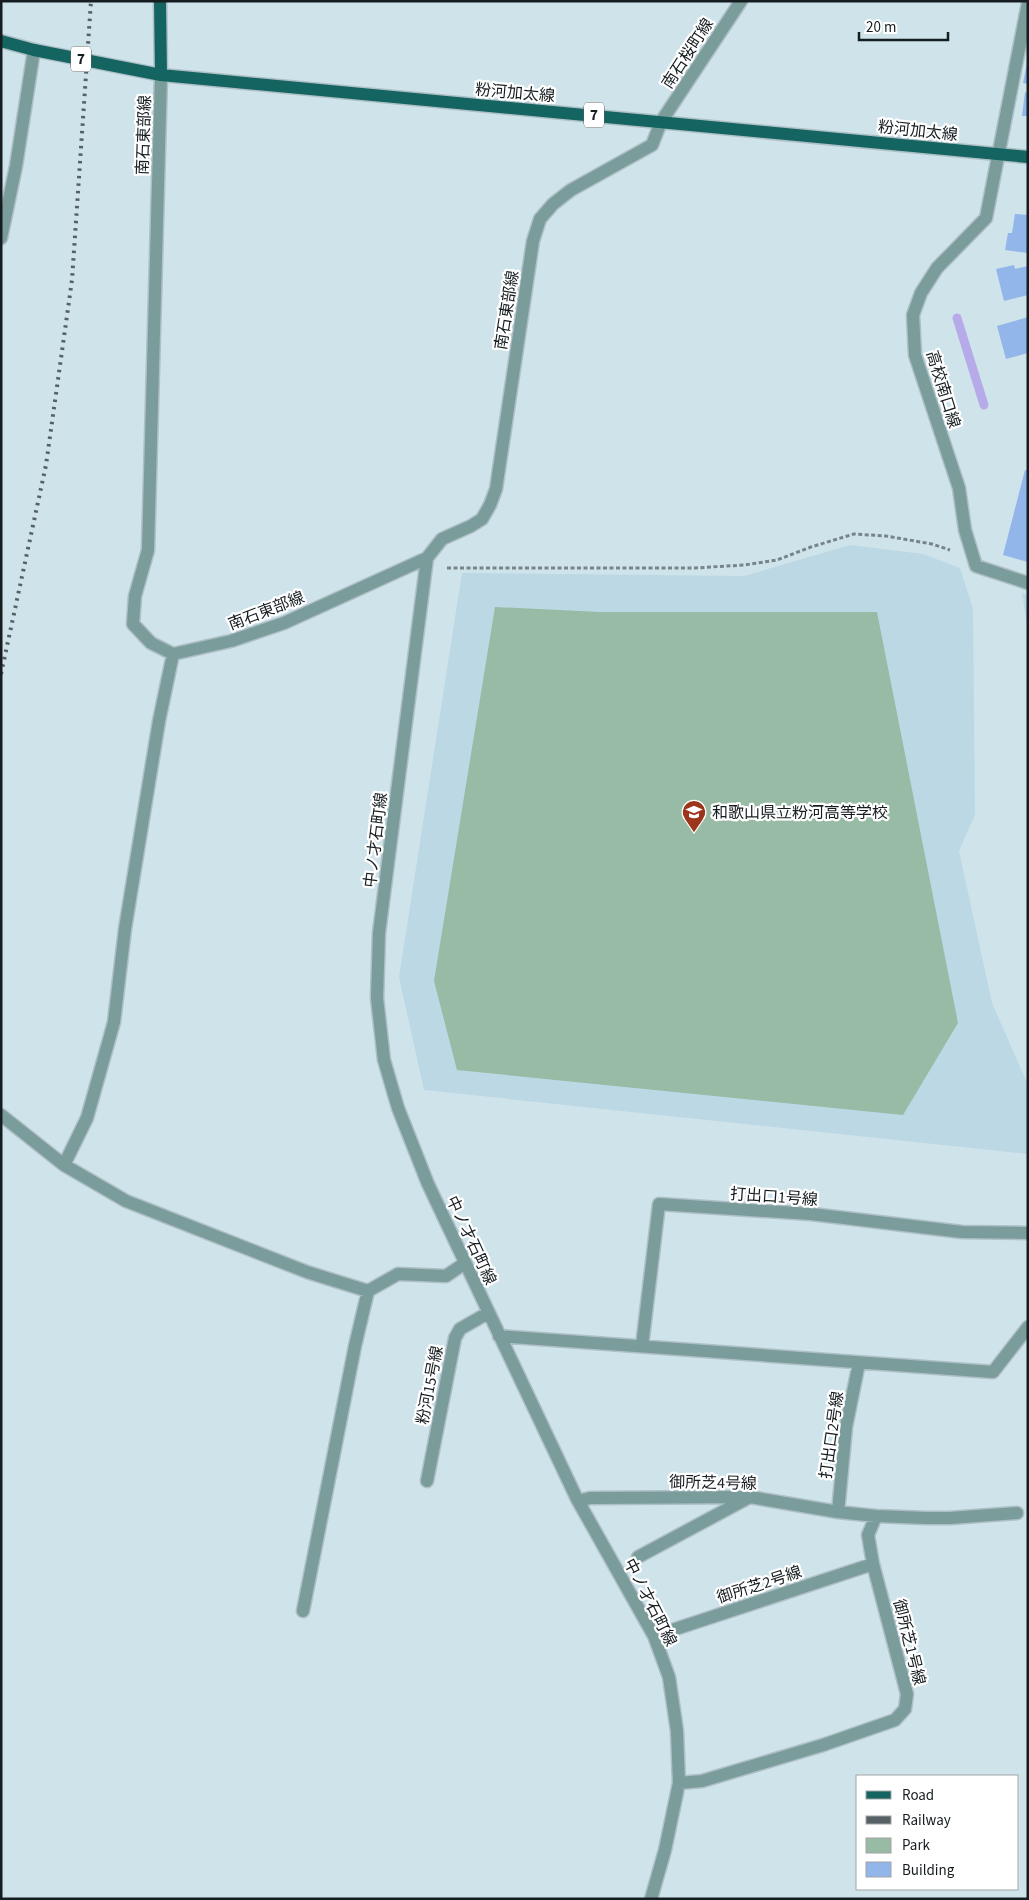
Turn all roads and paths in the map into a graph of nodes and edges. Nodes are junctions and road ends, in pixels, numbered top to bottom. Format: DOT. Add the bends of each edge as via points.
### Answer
graph roads {
  1 [pos="160,1"];
  2 [pos="741,1"];
  3 [pos="1028,3"];
  4 [pos="1,41"];
  5 [pos="34,50"];
  6 [pos="161,75"];
  7 [pos="661,122"];
  8 [pos="999,154"];
  9 [pos="1028,157"];
  10 [pos="1,238"];
  11 [pos="426,563"];
  12 [pos="976,566"];
  13 [pos="1028,583"];
  14 [pos="173,654"];
  15 [pos="1,1115"];
  16 [pos="64,1165"];
  17 [pos="1028,1233"];
  18 [pos="465,1263"];
  19 [pos="368,1291"];
  20 [pos="488,1313"];
  21 [pos="1028,1327"];
  22 [pos="499,1336"];
  23 [pos="642,1346"];
  24 [pos="859,1363"];
  25 [pos="427,1481"];
  26 [pos="750,1497"];
  27 [pos="579,1501"];
  28 [pos="838,1512"];
  29 [pos="1017,1512"];
  30 [pos="876,1516"];
  31 [pos="638,1557"];
  32 [pos="873,1564"];
  33 [pos="303,1611"];
  34 [pos="654,1636"];
  35 [pos="679,1783"];
  36 [pos="651,1899"];
  1 -- 6 [label="main road"];
  2 -- 7 [label="street, 南石桜町線"];
  3 -- 8 [label="street, 高校南口線"];
  4 -- 5 [label="main road, 粉河加太線 / 7"];
  5 -- 6 [label="main road, 粉河加太線 / 7"];
  5 -- 10 [label="street"];
  6 -- 7 [label="main road, 粉河加太線 / 7"];
  6 -- 14 [label="street, 南石東部線" via="148,550 135,596 133,624 151,643"];
  7 -- 8 [label="main road, 粉河加太線 / 7"];
  7 -- 11 [label="street, 南石東部線" via="652,145 571,190 540,219 533,241 496,489 482,519 442,539"];
  8 -- 9 [label="main road, 粉河加太線 / 7"];
  8 -- 12 [label="street, 高校南口線" via="986,218 937,268 920,293 913,316 915,356 959,488 965,530"];
  11 -- 12 [label="path" via="695,568 777,560 854,534 932,544 952,551"];
  11 -- 14 [label="street, 南石東部線" via="284,623 231,641"];
  11 -- 18 [label="street, 中ノ才石町線" via="379,933 377,998 384,1060 398,1108 428,1184"];
  12 -- 13 [label="street"];
  14 -- 16 [label="street" via="126,920 114,1022 87,1118"];
  15 -- 16 [label="street"];
  16 -- 19 [label="street" via="126,1202 298,1269"];
  17 -- 23 [label="street, 打出口1号線" via="962,1232 811,1214 659,1204"];
  18 -- 19 [label="street" via="446,1276 398,1274"];
  18 -- 20 [label="street, 中ノ才石町線"];
  19 -- 33 [label="street"];
  20 -- 22 [label="street, 中ノ才石町線"];
  20 -- 25 [label="street, 粉河15号線" via="460,1329 455,1338"];
  21 -- 24 [label="street" via="993,1372"];
  22 -- 23 [label="street"];
  22 -- 27 [label="street, 中ノ才石町線"];
  23 -- 24 [label="street"];
  24 -- 28 [label="street, 打出口2号線" via="846,1427"];
  26 -- 27 [label="street, 御所芝4号線" via="590,1498"];
  26 -- 28 [label="street, 御所芝4号線"];
  26 -- 31 [label="street"];
  27 -- 34 [label="street, 中ノ才石町線"];
  28 -- 30 [label="street, 御所芝4号線"];
  29 -- 30 [label="street" via="950,1518"];
  30 -- 32 [label="street, 御所芝1号線" via="868,1534"];
  32 -- 34 [label="street, 御所芝2号線"];
  32 -- 35 [label="street, 御所芝1号線" via="906,1694 905,1709 895,1720 823,1745 702,1781"];
  34 -- 35 [label="street, 中ノ才石町線" via="669,1677 677,1730"];
  35 -- 36 [label="street, 中ノ才石町線"];
}
